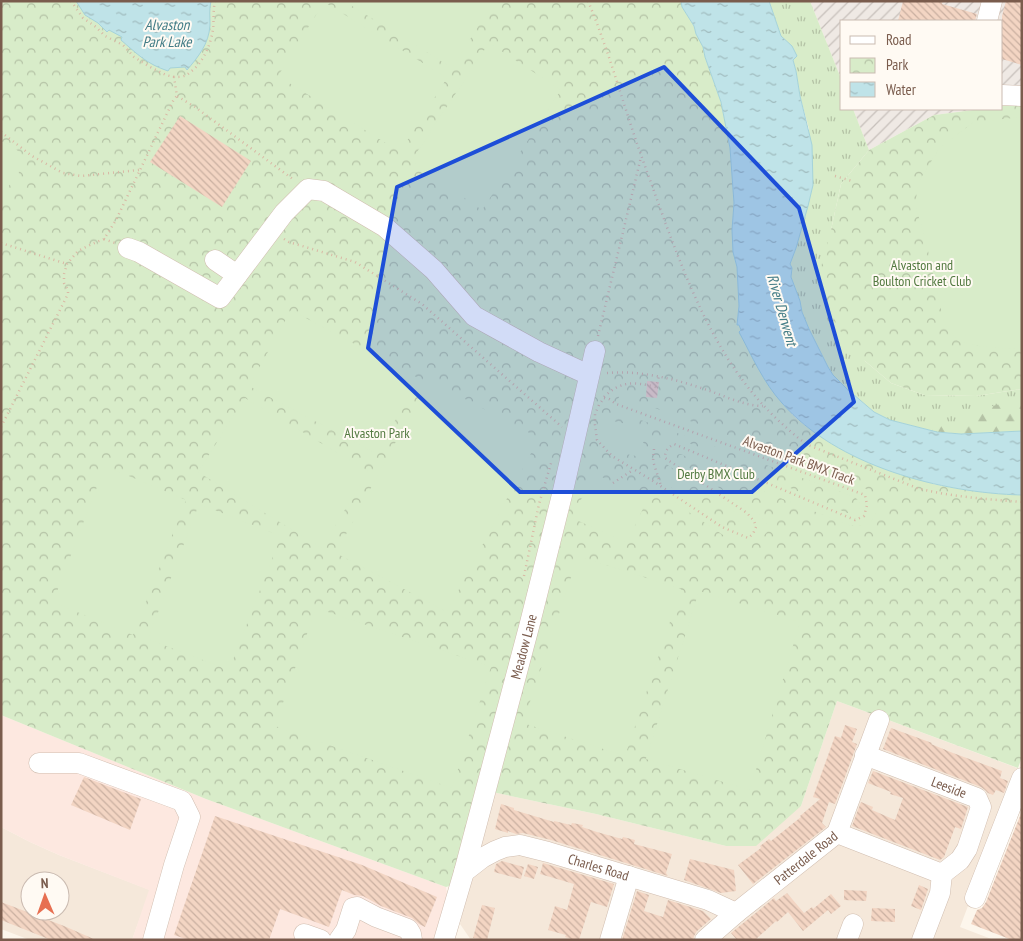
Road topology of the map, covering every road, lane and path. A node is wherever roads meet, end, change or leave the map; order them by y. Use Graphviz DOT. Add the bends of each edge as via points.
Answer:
graph roads {
  1 [pos="71,1"];
  2 [pos="215,1"];
  3 [pos="588,1"];
  4 [pos="992,1"];
  5 [pos="987,20"];
  6 [pos="174,77"];
  7 [pos="1003,95"];
  8 [pos="177,96"];
  9 [pos="1022,96"];
  10 [pos="1,132"];
  11 [pos="641,155"];
  12 [pos="140,170"];
  13 [pos="834,176"];
  14 [pos="852,181"];
  15 [pos="308,189"];
  16 [pos="270,232"];
  17 [pos="1,243"];
  18 [pos="128,248"];
  19 [pos="215,260"];
  20 [pos="67,264"];
  21 [pos="237,275"];
  22 [pos="595,351"];
  23 [pos="589,376"];
  24 [pos="659,376"];
  25 [pos="604,398"];
  26 [pos="763,406"];
  27 [pos="1,427"];
  28 [pos="575,435"];
  29 [pos="654,449"];
  30 [pos="633,470"];
  31 [pos="613,483"];
  32 [pos="661,487"];
  33 [pos="1022,502"];
  34 [pos="879,720"];
  35 [pos="865,755"];
  36 [pos="39,763"];
  37 [pos="1022,778"];
  38 [pos="837,833"];
  39 [pos="464,872"];
  40 [pos="942,874"];
  41 [pos="629,876"];
  42 [pos="975,898"];
  43 [pos="736,913"];
  44 [pos="153,940"];
  45 [pos="339,940"];
  46 [pos="412,940"];
  47 [pos="444,940"];
  48 [pos="610,940"];
  49 [pos="705,940"];
  50 [pos="922,940"];
  1 -- 6 [label="path" via="83,18 105,36 150,67"];
  2 -- 6 [label="path" via="213,29 205,54 189,74"];
  3 -- 11 [label="path"];
  4 -- 5 [label="street"];
  6 -- 8 [label="path"];
  7 -- 9 [label="street"];
  8 -- 12 [label="path"];
  8 -- 15 [label="path"];
  10 -- 12 [label="path" via="32,156 63,173 81,176"];
  11 -- 22 [label="path"];
  11 -- 26 [label="path" via="698,306 736,372"];
  12 -- 20 [label="path" via="104,239 78,251"];
  13 -- 14 [label="path"];
  15 -- 16 [label="street"];
  15 -- 23 [label="street" via="324,191 385,227 434,270 474,316"];
  16 -- 21 [label="street"];
  16 -- 28 [label="path" via="289,242 355,262 422,304"];
  17 -- 20 [label="path"];
  18 -- 21 [label="street" via="220,298"];
  19 -- 21 [label="street"];
  20 -- 27 [label="path" via="64,283 68,294"];
  22 -- 23 [label="street, Meadow Lane"];
  23 -- 24 [label="path" via="616,372"];
  23 -- 28 [label="street, Meadow Lane"];
  24 -- 25 [label="path" via="656,388 627,384 618,386"];
  24 -- 26 [label="path" via="752,406"];
  25 -- 30 [label="path" via="595,414 597,440 612,456"];
  25 -- 32 [label="path, Alvaston Park BMX Track" via="848,488 865,495 867,505 864,516 855,520 674,444 668,447 665,458 747,513 754,521 754,534 748,538 722,527"];
  26 -- 33 [label="path" via="808,445 917,488 955,496"];
  28 -- 39 [label="street, Meadow Lane" via="530,623"];
  29 -- 32 [label="path" via="653,461"];
  30 -- 31 [label="path"];
  30 -- 32 [label="path"];
  34 -- 35 [label="street, Patterdale Road"];
  35 -- 38 [label="street, Patterdale Road"];
  35 -- 40 [label="street, Leeside" via="977,798 981,807 967,849 960,860"];
  36 -- 44 [label="street" via="79,762 182,802 190,817"];
  37 -- 42 [label="street"];
  38 -- 40 [label="street"];
  38 -- 43 [label="street, Patterdale Road"];
  39 -- 41 [label="street, Charles Road" via="495,851 520,846"];
  39 -- 47 [label="street, Meadow Lane"];
  40 -- 50 [label="street" via="940,893"];
  41 -- 43 [label="street, Charles Road" via="708,900"];
  41 -- 48 [label="street"];
  43 -- 49 [label="street, Patterdale Road"];
  45 -- 46 [label="street" via="353,908 357,907 408,929"];
}
